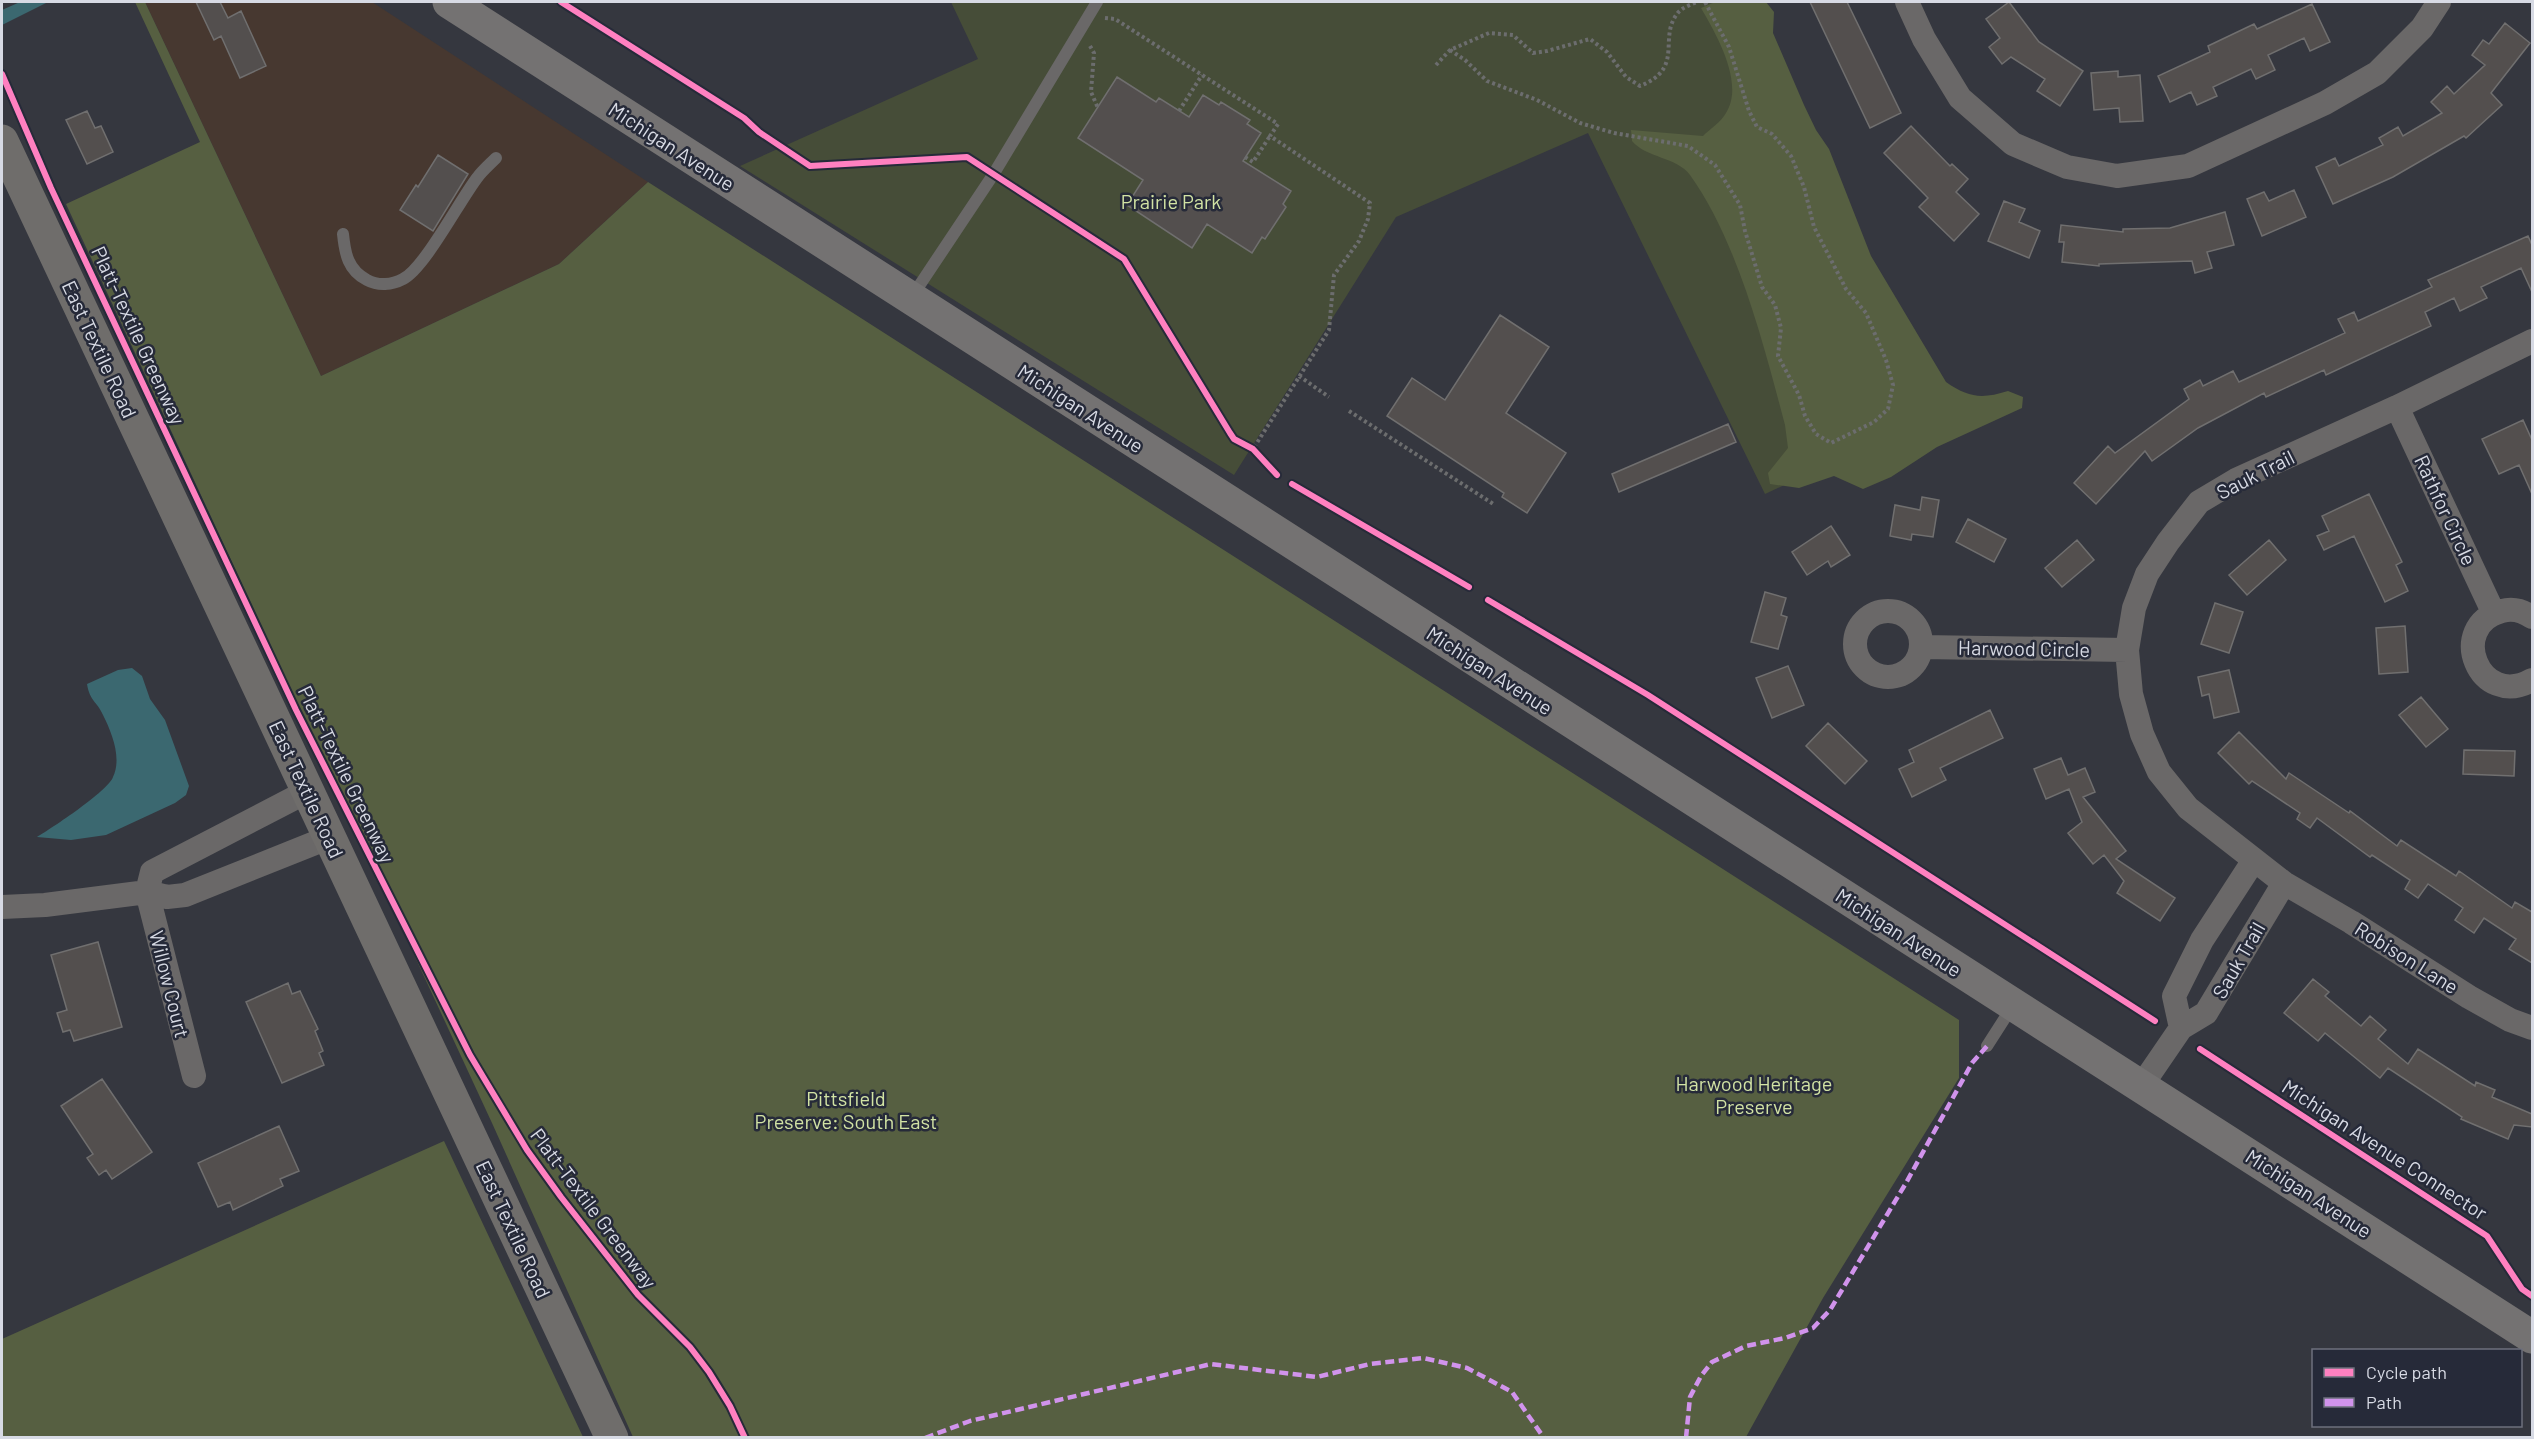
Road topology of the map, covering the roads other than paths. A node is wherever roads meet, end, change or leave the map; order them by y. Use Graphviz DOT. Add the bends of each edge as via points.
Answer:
graph roads {
  1 [pos="449,2"];
  2 [pos="1097,2"];
  3 [pos="1907,2"];
  4 [pos="2439,2"];
  5 [pos="2,141"];
  6 [pos="496,158"];
  7 [pos="343,234"];
  8 [pos="910,299"];
  9 [pos="2532,340"];
  10 [pos="2397,407"];
  11 [pos="2494,614"];
  12 [pos="2532,617"];
  13 [pos="1922,647"];
  14 [pos="2127,650"];
  15 [pos="2532,680"];
  16 [pos="308,791"];
  17 [pos="330,837"];
  18 [pos="2254,860"];
  19 [pos="2284,883"];
  20 [pos="147,892"];
  21 [pos="2,907"];
  22 [pos="2013,1005"];
  23 [pos="2181,1028"];
  24 [pos="2532,1028"];
  25 [pos="1987,1046"];
  26 [pos="194,1076"];
  27 [pos="2142,1086"];
  28 [pos="2532,1337"];
  29 [pos="612,1437"];
  1 -- 8 [label="highway, Michigan Avenue"];
  2 -- 8 [label="lane" via="993,175"];
  3 -- 4 [label="street" via="1924,39 1960,98 2013,144 2067,167 2116,176 2188,166 2325,103 2377,73 2422,28"];
  5 -- 16 [label="main road, East Textile Road"];
  6 -- 7 [label="lane" via="478,177 419,265 404,279 382,284 360,276 348,262"];
  8 -- 22 [label="highway, Michigan Avenue"];
  9 -- 10 [label="street, Sauk Trail"];
  10 -- 11 [label="street, Rathfor Circle"];
  10 -- 14 [label="street, Sauk Trail" via="2236,480 2199,502 2146,574 2134,608"];
  11 -- 12 [label="street" via="2518,610"];
  11 -- 15 [label="street" via="2484,621 2472,644 2478,669 2498,685 2511,687"];
  13 -- 14 [label="street, Harwood Circle"];
  14 -- 18 [label="street, Sauk Trail" via="2131,694 2142,734 2159,772 2188,808"];
  16 -- 17 [label="main road, East Textile Road"];
  16 -- 20 [label="street" via="152,872"];
  17 -- 20 [label="street" via="185,894 167,897"];
  17 -- 29 [label="main road, East Textile Road"];
  18 -- 19 [label="street, Sauk Trail"];
  18 -- 23 [label="street, Sauk Trail" via="2202,940 2174,996"];
  19 -- 23 [label="street, Sauk Trail" via="2206,1013"];
  19 -- 24 [label="street, Robison Lane" via="2469,997"];
  20 -- 21 [label="street"];
  20 -- 26 [label="street, Willow Court"];
  22 -- 25 [label="lane"];
  22 -- 27 [label="highway, Michigan Avenue"];
  23 -- 27 [label="street, Sauk Trail"];
  27 -- 28 [label="highway, Michigan Avenue"];
}
